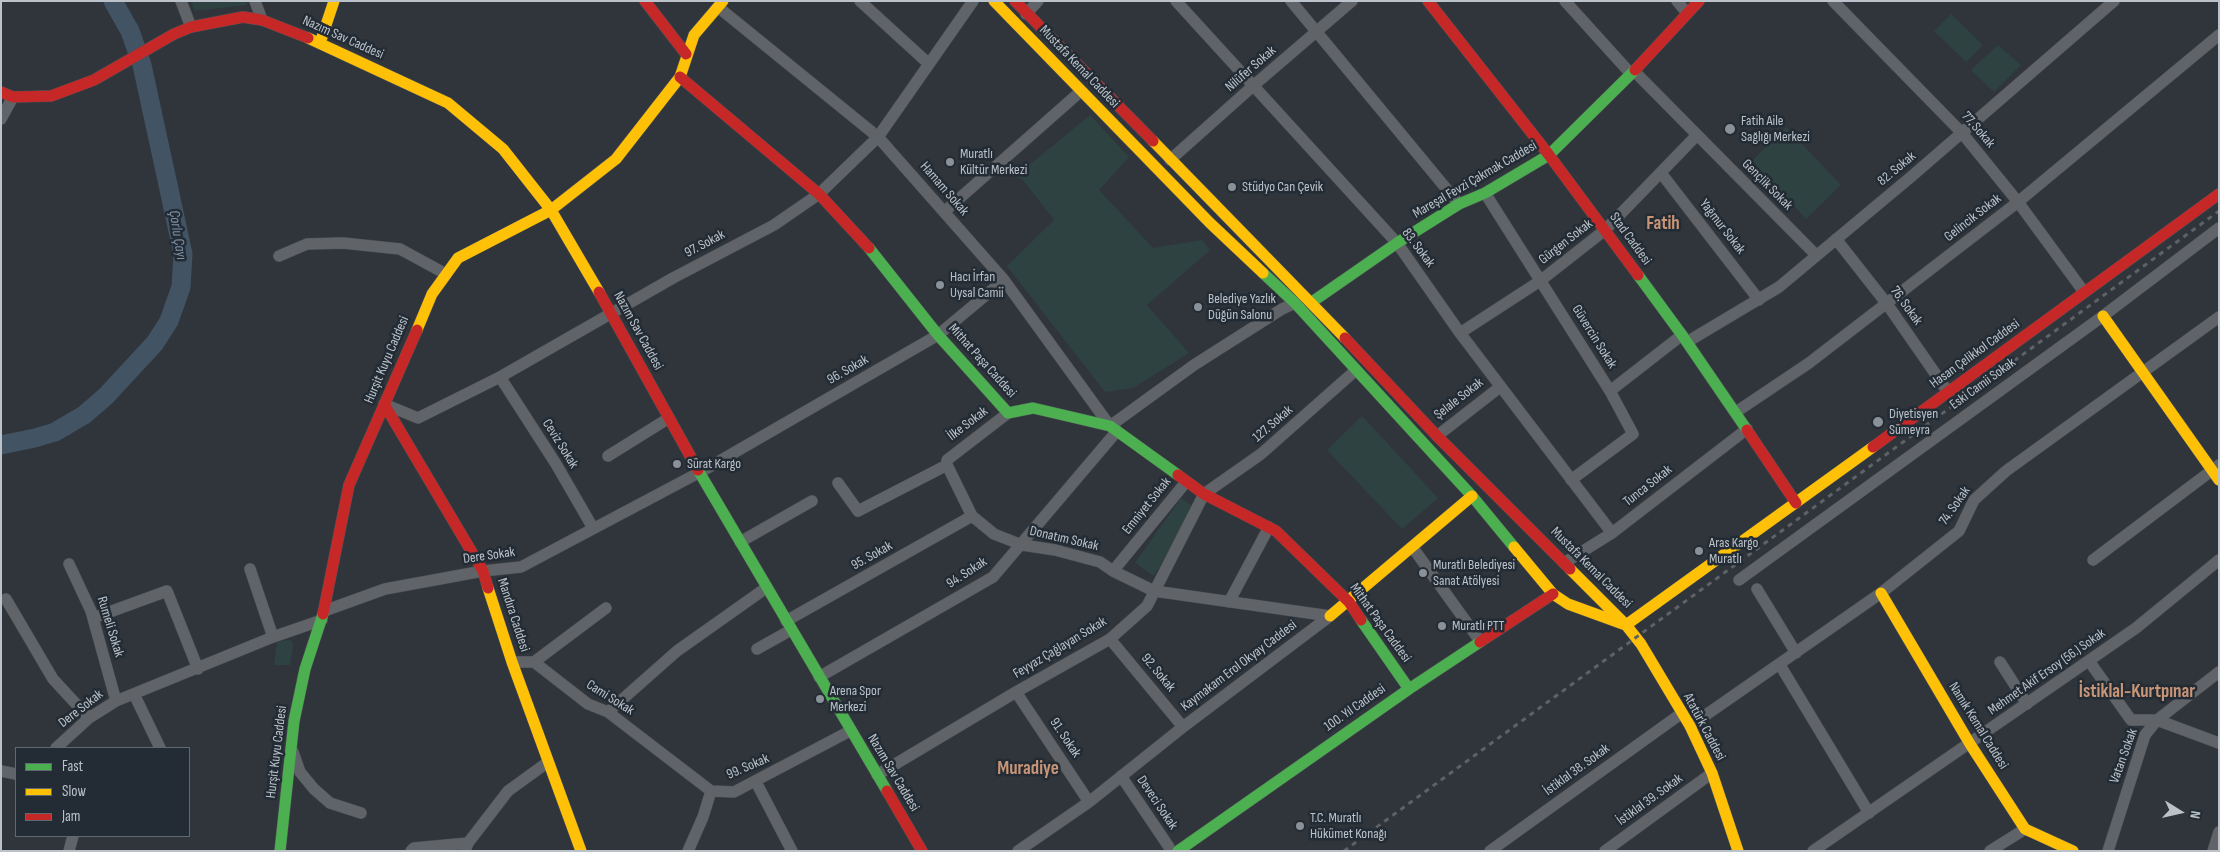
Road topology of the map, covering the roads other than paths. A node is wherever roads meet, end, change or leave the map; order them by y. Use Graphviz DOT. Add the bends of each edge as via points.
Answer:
graph roads {
  1 [pos="181,1"];
  2 [pos="255,1"];
  3 [pos="334,1"];
  4 [pos="646,1"];
  5 [pos="860,1"];
  6 [pos="973,1"];
  7 [pos="994,1"];
  8 [pos="1015,1"];
  9 [pos="1038,1"];
  10 [pos="1176,1"];
  11 [pos="1290,1"];
  12 [pos="1352,1"];
  13 [pos="1428,1"];
  14 [pos="1564,1"];
  15 [pos="1677,1"];
  16 [pos="1699,1"];
  17 [pos="1833,1"];
  18 [pos="2114,1"];
  19 [pos="721,4"];
  20 [pos="1687,13"];
  21 [pos="1026,14"];
  22 [pos="262,20"];
  23 [pos="191,27"];
  24 [pos="1317,31"];
  25 [pos="2219,35"];
  26 [pos="320,43"];
  27 [pos="686,54"];
  28 [pos="929,64"];
  29 [pos="1633,73"];
  30 [pos="680,77"];
  31 [pos="1253,86"];
  32 [pos="1081,91"];
  33 [pos="5,94"];
  34 [pos="1,119"];
  35 [pos="1962,132"];
  36 [pos="1697,135"];
  37 [pos="878,138"];
  38 [pos="1153,143"];
  39 [pos="1142,154"];
  40 [pos="1550,155"];
  41 [pos="1170,160"];
  42 [pos="1661,173"];
  43 [pos="1485,193"];
  44 [pos="819,194"];
  45 [pos="2219,194"];
  46 [pos="2018,202"];
  47 [pos="1459,204"];
  48 [pos="551,210"];
  49 [pos="944,212"];
  50 [pos="1222,212"];
  51 [pos="1210,223"];
  52 [pos="2219,228"];
  53 [pos="1605,230"];
  54 [pos="1836,239"];
  55 [pos="1397,244"];
  56 [pos="1816,255"];
  57 [pos="279,256"];
  58 [pos="446,274"];
  59 [pos="1004,280"];
  60 [pos="1540,281"];
  61 [pos="2084,292"];
  62 [pos="1759,300"];
  63 [pos="1312,302"];
  64 [pos="1295,303"];
  65 [pos="1887,304"];
  66 [pos="612,314"];
  67 [pos="2103,316"];
  68 [pos="2219,317"];
  69 [pos="1460,333"];
  70 [pos="938,335"];
  71 [pos="1685,338"];
  72 [pos="1356,370"];
  73 [pos="2144,373"];
  74 [pos="500,377"];
  75 [pos="1500,387"];
  76 [pos="1610,392"];
  77 [pos="1948,392"];
  78 [pos="384,404"];
  79 [pos="1736,412"];
  80 [pos="1008,413"];
  81 [pos="669,418"];
  82 [pos="1114,428"];
  83 [pos="1747,429"];
  84 [pos="1437,436"];
  85 [pos="608,456"];
  86 [pos="947,462"];
  87 [pos="2215,467"];
  88 [pos="699,472"];
  89 [pos="1571,480"];
  90 [pos="2219,480"];
  91 [pos="1186,482"];
  92 [pos="838,483"];
  93 [pos="1204,494"];
  94 [pos="1472,496"];
  95 [pos="812,501"];
  96 [pos="1796,503"];
  97 [pos="972,516"];
  98 [pos="1269,527"];
  99 [pos="593,528"];
  100 [pos="1612,533"];
  101 [pos="740,542"];
  102 [pos="1022,545"];
  103 [pos="1412,548"];
  104 [pos="2093,560"];
  105 [pos="2219,560"];
  106 [pos="69,564"];
  107 [pos="1564,564"];
  108 [pos="250,570"];
  109 [pos="483,571"];
  110 [pos="1113,571"];
  111 [pos="1551,578"];
  112 [pos="1739,580"];
  113 [pos="1587,586"];
  114 [pos="766,588"];
  115 [pos="1757,589"];
  116 [pos="1154,591"];
  117 [pos="1553,594"];
  118 [pos="1881,594"];
  119 [pos="6,599"];
  120 [pos="1230,602"];
  121 [pos="1349,602"];
  122 [pos="1568,604"];
  123 [pos="606,608"];
  124 [pos="323,616"];
  125 [pos="1330,616"];
  126 [pos="93,618"];
  127 [pos="1626,625"];
  128 [pos="788,626"];
  129 [pos="273,637"];
  130 [pos="1110,639"];
  131 [pos="1480,641"];
  132 [pos="757,649"];
  133 [pos="1796,653"];
  134 [pos="2089,660"];
  135 [pos="512,662"];
  136 [pos="534,662"];
  137 [pos="2000,662"];
  138 [pos="1780,665"];
  139 [pos="198,669"];
  140 [pos="2219,672"];
  141 [pos="819,677"];
  142 [pos="1409,688"];
  143 [pos="1016,692"];
  144 [pos="134,694"];
  145 [pos="116,701"];
  146 [pos="2027,704"];
  147 [pos="608,712"];
  148 [pos="1682,713"];
  149 [pos="89,718"];
  150 [pos="2157,720"];
  151 [pos="1690,726"];
  152 [pos="1183,727"];
  153 [pos="850,731"];
  154 [pos="2219,743"];
  155 [pos="1970,744"];
  156 [pos="57,747"];
  157 [pos="160,747"];
  158 [pos="292,748"];
  159 [pos="548,762"];
  160 [pos="1,770"];
  161 [pos="15,774"];
  162 [pos="1712,774"];
  163 [pos="877,775"];
  164 [pos="1121,776"];
  165 [pos="756,782"];
  166 [pos="711,791"];
  167 [pos="1089,802"];
  168 [pos="361,813"];
  169 [pos="1869,813"];
  170 [pos="2025,829"];
  171 [pos="2219,832"];
  172 [pos="73,837"];
  173 [pos="467,847"];
  174 [pos="1173,849"];
  175 [pos="69,851"];
  176 [pos="280,851"];
  177 [pos="411,851"];
  178 [pos="581,851"];
  179 [pos="688,851"];
  180 [pos="792,851"];
  181 [pos="922,851"];
  182 [pos="1018,851"];
  183 [pos="1490,851"];
  184 [pos="1605,851"];
  185 [pos="1738,851"];
  186 [pos="1813,851"];
  187 [pos="1990,851"];
  188 [pos="2073,851"];
  189 [pos="2108,851"];
  190 [pos="2213,851"];
  1 -- 23 [label="street"];
  2 -- 22 [label="street"];
  3 -- 26 [label="street"];
  4 -- 27 [label="street"];
  5 -- 28 [label="street"];
  6 -- 28 [label="street, 97. Sokak"];
  7 -- 32 [label="street, Mustafa Kemal Caddesi"];
  8 -- 21 [label="street, Mustafa Kemal Caddesi"];
  9 -- 21 [label="street"];
  10 -- 31 [label="street, 83. Sokak"];
  11 -- 24 [label="street"];
  12 -- 24 [label="street, Nilüfer Sokak"];
  13 -- 40 [label="street, Stad Caddesi"];
  14 -- 29 [label="street"];
  15 -- 20 [label="street"];
  16 -- 20 [label="street, Mareşal Fevzi Çakmak Caddesi"];
  17 -- 35 [label="street, 77. Sokak"];
  18 -- 35 [label="street, 82. Sokak"];
  19 -- 27 [label="street, Hurşit Kuyu Caddesi" via="694,35"];
  19 -- 37 [label="street, Hamam Sokak"];
  20 -- 29 [label="street, Mareşal Fevzi Çakmak Caddesi"];
  21 -- 38 [label="street, Mustafa Kemal Caddesi"];
  22 -- 23 [label="street, Nazım Sav Caddesi" via="243,17"];
  22 -- 26 [label="street, Nazım Sav Caddesi"];
  23 -- 33 [label="street, Nazım Sav Caddesi" via="94,80 51,96"];
  24 -- 31 [label="street, Nilüfer Sokak"];
  24 -- 47 [label="street"];
  25 -- 46 [label="street, Gelincik Sokak"];
  26 -- 48 [label="street, Nazım Sav Caddesi" via="448,103 504,149"];
  27 -- 30 [label="street, Hurşit Kuyu Caddesi"];
  28 -- 37 [label="street, 97. Sokak"];
  29 -- 36 [label="street, Gençlik Sokak"];
  29 -- 40 [label="street, Mareşal Fevzi Çakmak Caddesi"];
  30 -- 44 [label="street, Mithat Paşa Caddesi"];
  30 -- 48 [label="street, Hurşit Kuyu Caddesi" via="616,159"];
  31 -- 41 [label="street, Nilüfer Sokak"];
  31 -- 55 [label="street, 83. Sokak"];
  32 -- 39 [label="street, Mustafa Kemal Caddesi"];
  32 -- 49 [label="street"];
  33 -- 34 [label="street"];
  35 -- 46 [label="street, 77. Sokak"];
  35 -- 54 [label="street, 82. Sokak"];
  36 -- 42 [label="street, Gürgen Sokak"];
  36 -- 56 [label="street, Gençlik Sokak"];
  37 -- 44 [label="street, 97. Sokak"];
  37 -- 49 [label="street, Hamam Sokak"];
  38 -- 39 [label="street"];
  38 -- 41 [label="street, Mustafa Kemal Caddesi"];
  39 -- 51 [label="street, Mustafa Kemal Caddesi"];
  40 -- 43 [label="street, Mareşal Fevzi Çakmak Caddesi"];
  40 -- 53 [label="street, Stad Caddesi"];
  41 -- 50 [label="street, Mustafa Kemal Caddesi"];
  42 -- 53 [label="street, Gürgen Sokak"];
  42 -- 62 [label="street, Yağmur Sokak"];
  43 -- 47 [label="street, Mareşal Fevzi Çakmak Caddesi"];
  43 -- 60 [label="street, Güvercin Sokak"];
  44 -- 66 [label="street, 97. Sokak" via="774,225"];
  44 -- 70 [label="street, Mithat Paşa Caddesi" via="855,231"];
  45 -- 61 [label="street, Hasan Çelikkol Caddesi"];
  46 -- 61 [label="street, 77. Sokak"];
  46 -- 65 [label="street, Gelincik Sokak"];
  47 -- 55 [label="street, Mareşal Fevzi Çakmak Caddesi"];
  48 -- 58 [label="street, Hurşit Kuyu Caddesi" via="458,258"];
  48 -- 66 [label="street, Nazım Sav Caddesi"];
  49 -- 59 [label="street, Hamam Sokak"];
  50 -- 51 [label="street"];
  50 -- 63 [label="street, Mustafa Kemal Caddesi"];
  51 -- 64 [label="street, Mustafa Kemal Caddesi"];
  52 -- 67 [label="street, Eski Camii Sokak"];
  53 -- 60 [label="street, Gürgen Sokak"];
  53 -- 71 [label="street, Stad Caddesi"];
  54 -- 56 [label="street, 82. Sokak"];
  54 -- 65 [label="street, 76. Sokak"];
  55 -- 63 [label="street, Mareşal Fevzi Çakmak Caddesi"];
  55 -- 69 [label="street, 83. Sokak"];
  56 -- 62 [label="street, 82. Sokak"];
  57 -- 58 [label="street" via="307,244 343,243 400,249"];
  58 -- 78 [label="street, Hurşit Kuyu Caddesi" via="432,294"];
  59 -- 70 [label="street, 96. Sokak"];
  59 -- 82 [label="street, Hamam Sokak"];
  60 -- 69 [label="street, Gürgen Sokak"];
  60 -- 76 [label="street, Güvercin Sokak"];
  61 -- 77 [label="street, Hasan Çelikkol Caddesi"];
  62 -- 71 [label="street, 82. Sokak"];
  63 -- 64 [label="street"];
  63 -- 84 [label="street, Mustafa Kemal Caddesi"];
  64 -- 72 [label="street, Mustafa Kemal Caddesi"];
  64 -- 82 [label="street, 94. Sokak" via="1282,308 1194,365"];
  65 -- 77 [label="street, 76. Sokak"];
  65 -- 79 [label="street, Gelincik Sokak" via="1808,364"];
  66 -- 74 [label="street, 97. Sokak"];
  66 -- 81 [label="street, Nazım Sav Caddesi"];
  67 -- 73 [label="street"];
  67 -- 112 [label="street, Eski Camii Sokak"];
  68 -- 73 [label="street, 74. Sokak"];
  69 -- 75 [label="street, 83. Sokak"];
  70 -- 80 [label="street, Mithat Paşa Caddesi"];
  70 -- 88 [label="street, 96. Sokak"];
  71 -- 76 [label="street, 82. Sokak"];
  71 -- 79 [label="street, Stad Caddesi"];
  72 -- 93 [label="street, 127. Sokak" via="1261,454"];
  72 -- 94 [label="street, Mustafa Kemal Caddesi"];
  73 -- 87 [label="street"];
  73 -- 118 [label="street, 74. Sokak" via="2006,471 1974,500 1959,531"];
  74 -- 78 [label="street, 97. Sokak" via="418,418"];
  74 -- 99 [label="street, Ceviz Sokak"];
  75 -- 84 [label="street, Şelale Sokak"];
  75 -- 89 [label="street, 83. Sokak"];
  76 -- 89 [label="street, Güvercin Sokak" via="1633,434"];
  77 -- 96 [label="street, Hasan Çelikkol Caddesi"];
  78 -- 109 [label="street, Mandıra Caddesi"];
  78 -- 124 [label="street, Hurşit Kuyu Caddesi" via="349,485"];
  79 -- 83 [label="street, Stad Caddesi"];
  80 -- 82 [label="street, Mithat Paşa Caddesi" via="1033,408"];
  80 -- 86 [label="street, İlke Sokak"];
  81 -- 85 [label="street"];
  81 -- 88 [label="street, Nazım Sav Caddesi"];
  82 -- 91 [label="street, Mithat Paşa Caddesi"];
  82 -- 102 [label="street, 94. Sokak"];
  83 -- 96 [label="street, Stad Caddesi"];
  83 -- 100 [label="street, Tunca Sokak"];
  84 -- 107 [label="street, Mustafa Kemal Caddesi"];
  86 -- 92 [label="street, İlke Sokak" via="858,511"];
  86 -- 97 [label="street, Donatım Sokak"];
  87 -- 90 [label="street"];
  87 -- 104 [label="street"];
  88 -- 99 [label="street, Dere Sokak"];
  88 -- 101 [label="street, Nazım Sav Caddesi"];
  89 -- 100 [label="street, 83. Sokak"];
  91 -- 93 [label="street, Mithat Paşa Caddesi"];
  91 -- 110 [label="street, Emniyet Sokak"];
  93 -- 98 [label="street, Mithat Paşa Caddesi"];
  93 -- 116 [label="street, Feyyaz Çağlayan Sokak"];
  94 -- 103 [label="street, Kaymakam Erol Okyay Caddesi"];
  94 -- 111 [label="street, Mustafa Kemal Caddesi"];
  95 -- 101 [label="street"];
  96 -- 127 [label="street, Hasan Çelikkol Caddesi"];
  97 -- 102 [label="street, Donatım Sokak" via="994,534"];
  97 -- 128 [label="street, 95. Sokak"];
  98 -- 120 [label="street"];
  98 -- 121 [label="street, Mithat Paşa Caddesi" via="1294,546"];
  99 -- 109 [label="street, Dere Sokak" via="521,567"];
  100 -- 107 [label="street, Tunca Sokak"];
  101 -- 114 [label="street, Nazım Sav Caddesi"];
  102 -- 110 [label="street, Donatım Sokak" via="1100,562"];
  102 -- 141 [label="street, 94. Sokak" via="993,577"];
  103 -- 121 [label="street, Kaymakam Erol Okyay Caddesi"];
  103 -- 131 [label="street"];
  105 -- 134 [label="street, Mehmet Akif Ersoy (56.) Sokak" via="2136,628"];
  106 -- 126 [label="street, Rumeli Sokak"];
  107 -- 111 [label="street"];
  107 -- 113 [label="street, Mustafa Kemal Caddesi"];
  108 -- 129 [label="street"];
  109 -- 124 [label="street, Dere Sokak" via="385,589"];
  109 -- 135 [label="street, Mandıra Caddesi"];
  110 -- 116 [label="street, Donatım Sokak"];
  111 -- 117 [label="street, Mustafa Kemal Caddesi"];
  113 -- 122 [label="street"];
  113 -- 127 [label="street, Mustafa Kemal Caddesi"];
  114 -- 128 [label="street, Nazım Sav Caddesi"];
  114 -- 147 [label="street" via="676,651"];
  115 -- 133 [label="street"];
  116 -- 120 [label="street, Donatım Sokak"];
  116 -- 130 [label="street, Feyyaz Çağlayan Sokak" via="1147,606"];
  117 -- 122 [label="street, Mustafa Kemal Caddesi"];
  117 -- 131 [label="street, 100. Yıl Caddesi"];
  118 -- 133 [label="street, 74. Sokak"];
  118 -- 155 [label="street, Namık Kemal Caddesi"];
  119 -- 149 [label="street" via="53,679"];
  120 -- 125 [label="street, Donatım Sokak"];
  121 -- 125 [label="street, Kaymakam Erol Okyay Caddesi"];
  121 -- 142 [label="street, Mithat Paşa Caddesi"];
  122 -- 127 [label="street, Mustafa Kemal Caddesi"];
  123 -- 136 [label="street"];
  124 -- 129 [label="street, Dere Sokak"];
  124 -- 158 [label="street, Hurşit Kuyu Caddesi" via="305,669"];
  125 -- 152 [label="street, Kaymakam Erol Okyay Caddesi"];
  126 -- 139 [label="street" via="167,591"];
  126 -- 145 [label="street, Rumeli Sokak"];
  127 -- 148 [label="street, Atatürk Caddesi"];
  128 -- 132 [label="street, 95. Sokak"];
  128 -- 141 [label="street, Nazım Sav Caddesi"];
  129 -- 139 [label="street, Dere Sokak"];
  130 -- 143 [label="street, Feyyaz Çağlayan Sokak"];
  130 -- 152 [label="street, 92. Sokak"];
  131 -- 142 [label="street, 100. Yıl Caddesi"];
  133 -- 138 [label="street, 74. Sokak"];
  134 -- 146 [label="street, Mehmet Akif Ersoy (56.) Sokak"];
  134 -- 150 [label="street" via="2131,720"];
  135 -- 136 [label="street"];
  135 -- 159 [label="street, Mandıra Caddesi"];
  136 -- 147 [label="street, Cami Sokak" via="588,704"];
  137 -- 146 [label="street"];
  138 -- 151 [label="street, 74. Sokak"];
  138 -- 169 [label="street"];
  139 -- 144 [label="street, Dere Sokak"];
  140 -- 150 [label="street, Vatan Sokak"];
  141 -- 153 [label="street, Nazım Sav Caddesi"];
  142 -- 174 [label="street, 100. Yıl Caddesi"];
  143 -- 163 [label="street, Feyyaz Çağlayan Sokak"];
  143 -- 167 [label="street, 91. Sokak"];
  144 -- 145 [label="street, Dere Sokak"];
  144 -- 157 [label="street"];
  145 -- 149 [label="street, Dere Sokak"];
  146 -- 155 [label="street, Mehmet Akif Ersoy (56.) Sokak"];
  147 -- 166 [label="street, Cami Sokak"];
  148 -- 151 [label="street, Atatürk Caddesi"];
  148 -- 183 [label="street, İstiklal 38. Sokak"];
  149 -- 156 [label="street, Dere Sokak"];
  150 -- 154 [label="street"];
  150 -- 189 [label="street, Vatan Sokak" via="2145,735"];
  151 -- 162 [label="street, Atatürk Caddesi"];
  152 -- 164 [label="street, Kaymakam Erol Okyay Caddesi"];
  153 -- 163 [label="street, Nazım Sav Caddesi"];
  153 -- 165 [label="street, 99. Sokak"];
  155 -- 169 [label="street, Mehmet Akif Ersoy (56.) Sokak"];
  155 -- 170 [label="street, Namık Kemal Caddesi"];
  158 -- 168 [label="street" via="300,772 314,789 330,803"];
  158 -- 176 [label="street, Hurşit Kuyu Caddesi"];
  159 -- 173 [label="street" via="508,791"];
  159 -- 178 [label="street, Mandıra Caddesi"];
  160 -- 161 [label="street"];
  162 -- 184 [label="street, İstiklal 39. Sokak"];
  162 -- 185 [label="street, Atatürk Caddesi"];
  163 -- 181 [label="street, Nazım Sav Caddesi"];
  164 -- 167 [label="street, Kaymakam Erol Okyay Caddesi"];
  164 -- 174 [label="street, Deveci Sokak"];
  165 -- 166 [label="street, 99. Sokak" via="734,792"];
  165 -- 180 [label="street"];
  166 -- 179 [label="street"];
  167 -- 182 [label="street, Kaymakam Erol Okyay Caddesi"];
  169 -- 186 [label="street, Mehmet Akif Ersoy (56.) Sokak"];
  170 -- 187 [label="street"];
  170 -- 188 [label="street"];
  171 -- 190 [label="street"];
  172 -- 175 [label="street"];
  173 -- 177 [label="street" via="414,848"];
}
